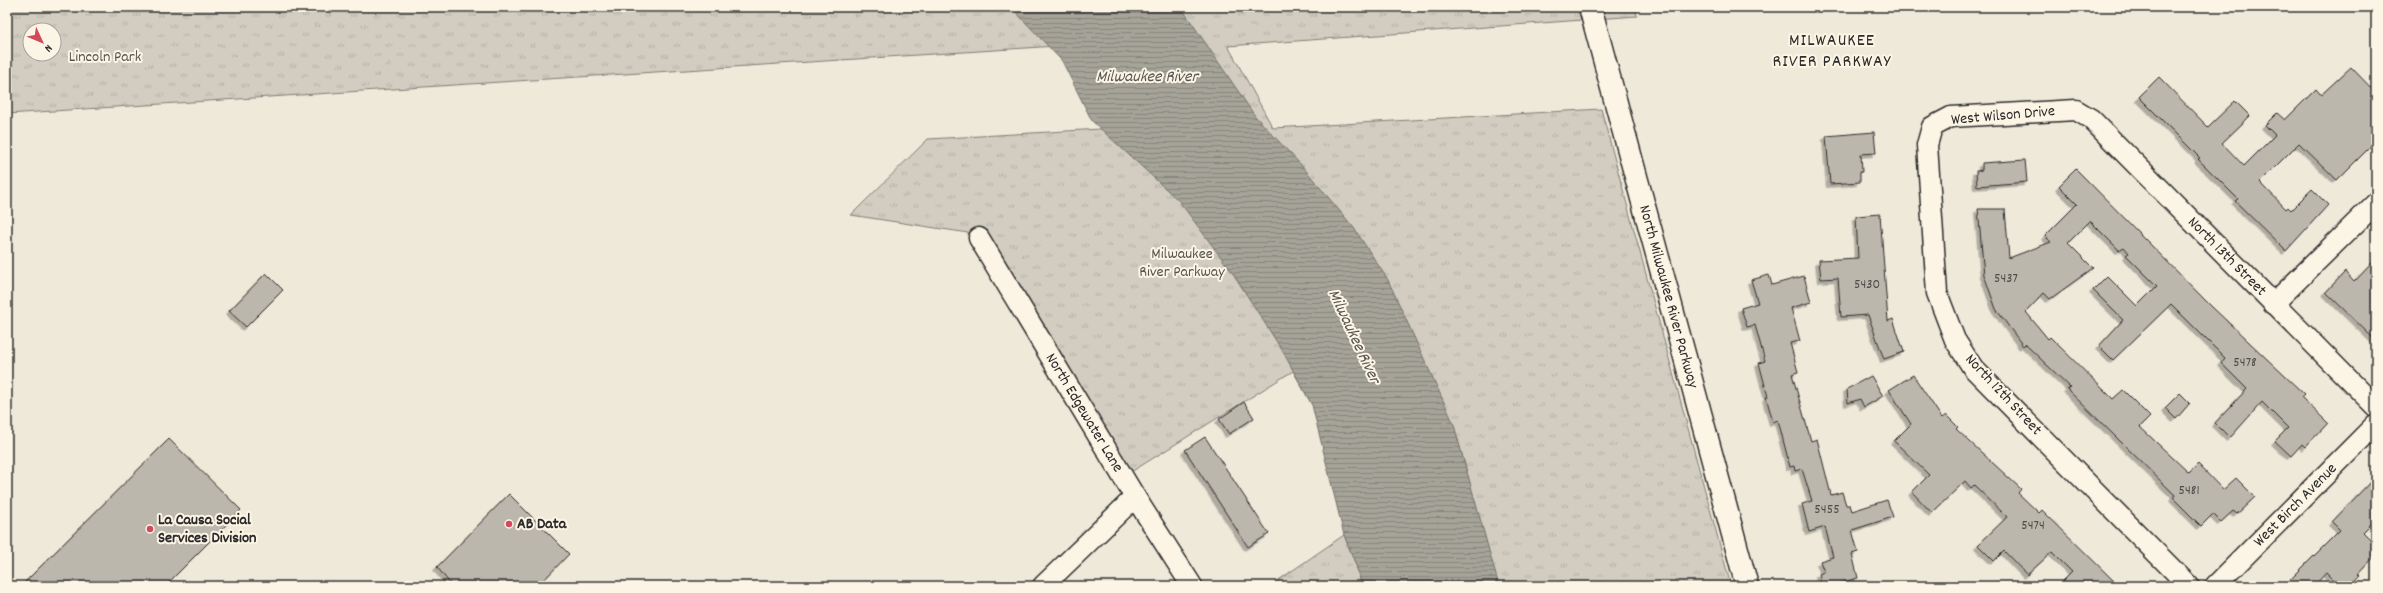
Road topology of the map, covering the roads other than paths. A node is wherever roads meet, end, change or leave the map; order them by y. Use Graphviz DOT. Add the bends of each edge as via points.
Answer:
graph roads {
  1 [pos="1590,7"];
  2 [pos="2076,110"];
  3 [pos="1932,126"];
  4 [pos="2376,203"];
  5 [pos="979,238"];
  6 [pos="2273,304"];
  7 [pos="2376,407"];
  8 [pos="2376,424"];
  9 [pos="1135,497"];
  10 [pos="1043,586"];
  11 [pos="1192,586"];
  12 [pos="1747,586"];
  13 [pos="2189,586"];
  14 [pos="2215,586"];
  1 -- 12 [label="street, North Milwaukee River Parkway"];
  2 -- 3 [label="street, West Wilson Drive" via="1951,118"];
  2 -- 6 [label="street, North 13th Street" via="2091,119"];
  3 -- 13 [label="street, North 12th Street" via="1926,145 1937,293 1955,340 1973,368"];
  4 -- 6 [label="street"];
  5 -- 9 [label="street, North Edgewater Lane"];
  6 -- 7 [label="street, North 13th Street"];
  8 -- 14 [label="street, West Birch Avenue"];
  9 -- 10 [label="street"];
  9 -- 11 [label="street, North Edgewater Lane"];
}
